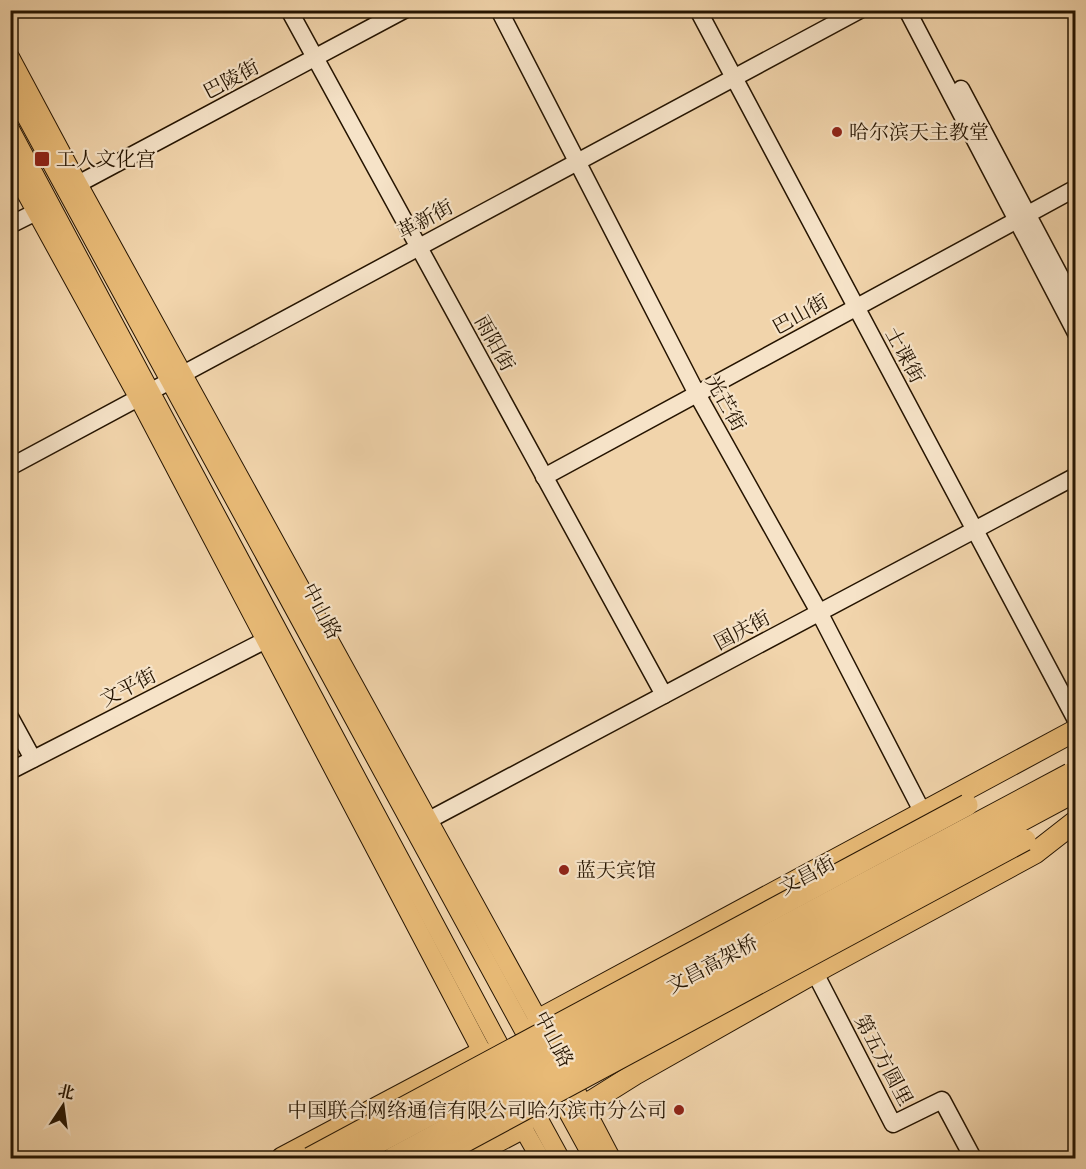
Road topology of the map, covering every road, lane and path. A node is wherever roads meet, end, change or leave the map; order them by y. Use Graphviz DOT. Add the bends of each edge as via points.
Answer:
graph roads {
  1 [pos="289,10"];
  2 [pos="404,10"];
  3 [pos="499,10"];
  4 [pos="698,10"];
  5 [pos="860,10"];
  6 [pos="907,10"];
  7 [pos="918,10"];
  8 [pos="10,57"];
  9 [pos="315,58"];
  10 [pos="734,77"];
  11 [pos="10,87"];
  12 [pos="10,129"];
  13 [pos="576,162"];
  14 [pos="10,164"];
  15 [pos="78,184"];
  16 [pos="1076,188"];
  17 [pos="36,212"];
  18 [pos="1022,217"];
  19 [pos="10,225"];
  20 [pos="418,246"];
  21 [pos="1076,306"];
  22 [pos="856,308"];
  23 [pos="1076,333"];
  24 [pos="176,377"];
  25 [pos="144,394"];
  26 [pos="697,394"];
  27 [pos="10,467"];
  28 [pos="1076,476"];
  29 [pos="544,477"];
  30 [pos="974,530"];
  31 [pos="819,612"];
  32 [pos="264,641"];
  33 [pos="664,695"];
  34 [pos="10,717"];
  35 [pos="1076,720"];
  36 [pos="1076,730"];
  37 [pos="1043,747"];
  38 [pos="33,759"];
  39 [pos="10,771"];
  40 [pos="1074,776"];
  41 [pos="923,813"];
  42 [pos="427,821"];
  43 [pos="1072,823"];
  44 [pos="815,973"];
  45 [pos="601,1024"];
  46 [pos="539,1027"];
  47 [pos="482,1052"];
  48 [pos="584,1106"];
  49 [pos="524,1119"];
  50 [pos="454,1125"];
  51 [pos="282,1158"];
  52 [pos="310,1158"];
  53 [pos="350,1158"];
  54 [pos="393,1158"];
  55 [pos="434,1158"];
  56 [pos="466,1158"];
  57 [pos="540,1158"];
  58 [pos="560,1158"];
  59 [pos="592,1158"];
  60 [pos="611,1158"];
  61 [pos="973,1158"];
  1 -- 9 [label="street, 雨阳街"];
  2 -- 9 [label="street, 巴陵街"];
  3 -- 13 [label="street, 光芒街"];
  4 -- 10 [label="street, 士课街"];
  5 -- 10 [label="street, 革新街"];
  6 -- 18 [label="street"];
  7 -- 18 [label="street"];
  8 -- 15 [label="main road"];
  9 -- 15 [label="street, 巴陵街"];
  9 -- 20 [label="street, 雨阳街"];
  10 -- 13 [label="street, 革新街"];
  10 -- 22 [label="street, 士课街"];
  11 -- 24 [label="main road, 中山路"];
  12 -- 25 [label="main road"];
  13 -- 20 [label="street, 革新街"];
  13 -- 26 [label="street, 光芒街"];
  14 -- 17 [label="main road"];
  15 -- 24 [label="main road"];
  16 -- 18 [label="street, 巴山街"];
  17 -- 19 [label="street"];
  17 -- 25 [label="main road"];
  18 -- 21 [label="street"];
  18 -- 22 [label="street, 巴山街"];
  18 -- 23 [label="street"];
  20 -- 24 [label="street, 革新街"];
  20 -- 29 [label="street, 雨阳街"];
  22 -- 26 [label="street, 巴山街"];
  22 -- 30 [label="street, 士课街"];
  24 -- 25 [label="street, 革新街"];
  24 -- 42 [label="main road"];
  24 -- 59 [label="main road, 中山路" via="192,417"];
  25 -- 27 [label="street, 革新街"];
  25 -- 32 [label="main road"];
  25 -- 58 [label="main road"];
  26 -- 29 [label="street, 巴山街"];
  26 -- 31 [label="street, 光芒街"];
  28 -- 30 [label="street, 国庆街"];
  29 -- 33 [label="street, 雨阳街"];
  30 -- 31 [label="street, 国庆街"];
  30 -- 35 [label="street, 士课街"];
  31 -- 33 [label="street, 国庆街"];
  31 -- 41 [label="street, 光芒街"];
  32 -- 38 [label="street, 文平街"];
  32 -- 47 [label="main road"];
  33 -- 42 [label="street, 国庆街"];
  34 -- 38 [label="street"];
  36 -- 37 [label="highway, 文昌街"];
  37 -- 41 [label="highway, 文昌街"];
  37 -- 46 [label="highway, bridge" via="967,805 622,992"];
  38 -- 39 [label="street, 文平街"];
  40 -- 45 [label="highway, 文昌高架桥, bridge"];
  40 -- 50 [label="highway, 文昌高架桥, bridge"];
  41 -- 46 [label="highway, 文昌街"];
  42 -- 46 [label="main road"];
  43 -- 44 [label="highway" via="1035,853"];
  43 -- 49 [label="highway, bridge" via="1025,840"];
  44 -- 48 [label="highway"];
  44 -- 61 [label="street, 第五方圆里" via="893,1124 942,1100"];
  45 -- 46 [label="highway, bridge"];
  45 -- 53 [label="highway, 文昌高架桥, bridge"];
  46 -- 48 [label="main road"];
  46 -- 52 [label="highway, bridge"];
  47 -- 49 [label="main road"];
  47 -- 51 [label="highway"];
  48 -- 60 [label="main road"];
  49 -- 50 [label="highway, bridge"];
  49 -- 55 [label="highway, bridge"];
  49 -- 56 [label="highway"];
  49 -- 57 [label="main road"];
  50 -- 54 [label="highway, 文昌高架桥, bridge"];
}
